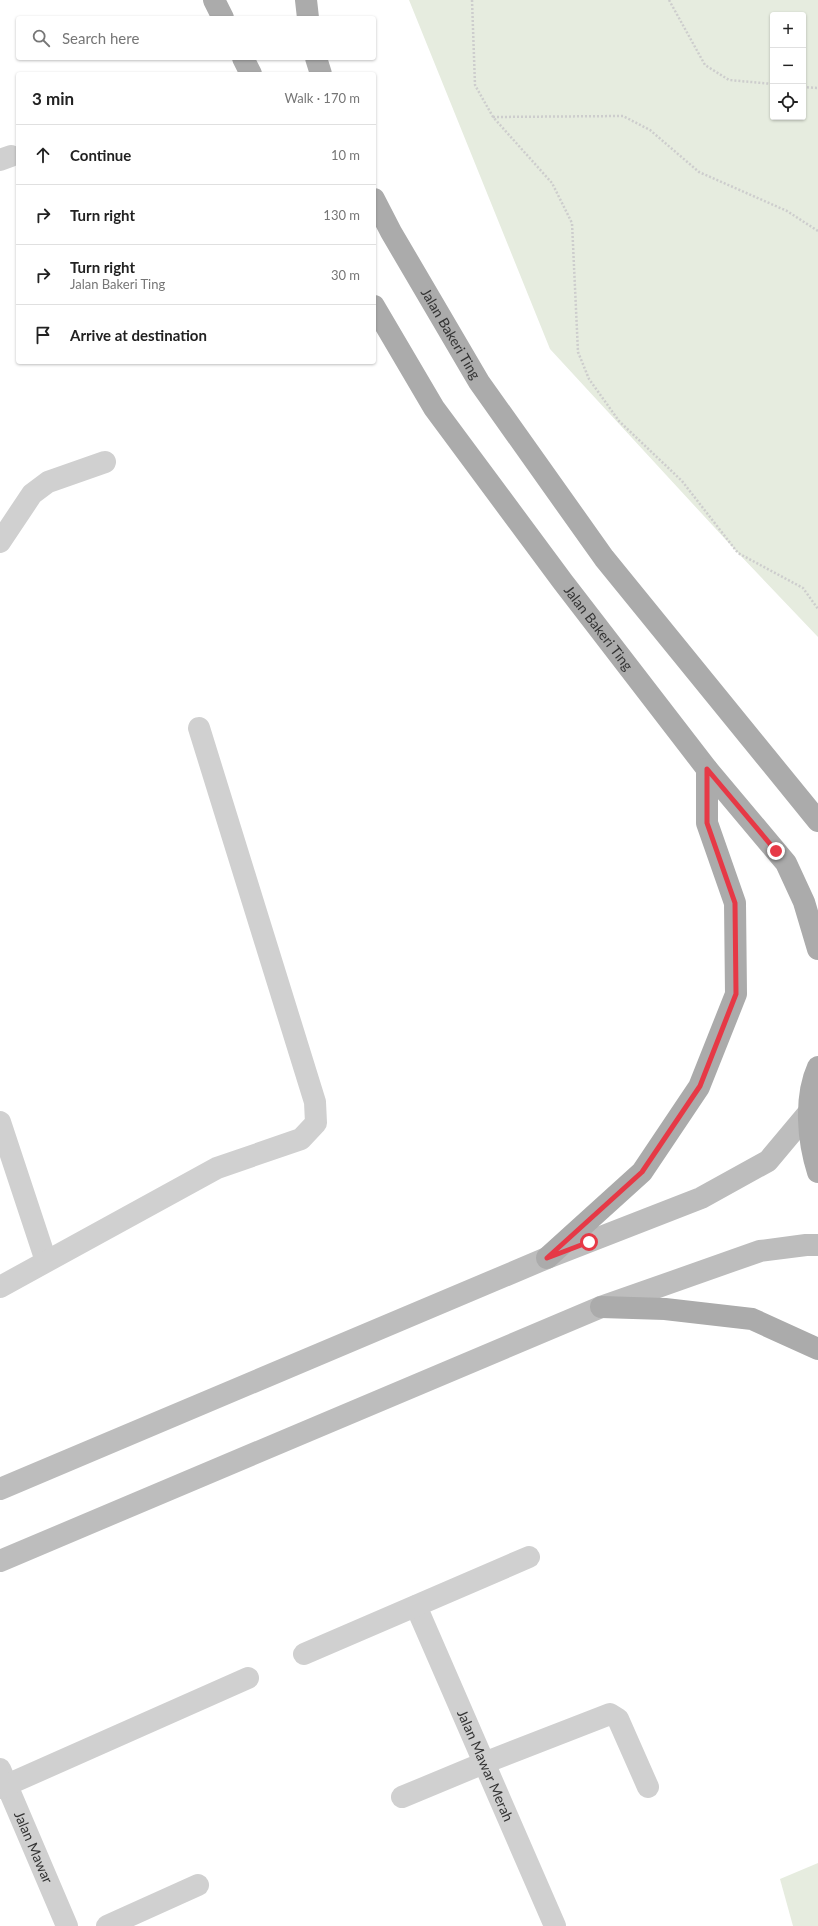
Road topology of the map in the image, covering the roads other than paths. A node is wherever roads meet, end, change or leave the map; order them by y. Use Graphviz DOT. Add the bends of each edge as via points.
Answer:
graph roads {
  1 [pos="214,0"];
  2 [pos="306,0"];
  3 [pos="222,16"];
  4 [pos="308,16"];
  5 [pos="244,60"];
  6 [pos="317,60"];
  7 [pos="250,72"];
  8 [pos="320,72"];
  9 [pos="376,203"];
  10 [pos="376,309"];
  11 [pos="105,462"];
  12 [pos="0,542"];
  13 [pos="200,728"];
  14 [pos="707,769"];
  15 [pos="818,822"];
  16 [pos="818,949"];
  17 [pos="818,1067"];
  18 [pos="808,1112"];
  19 [pos="0,1122"];
  20 [pos="818,1172"];
  21 [pos="818,1245"];
  22 [pos="547,1258"];
  23 [pos="46,1261"];
  24 [pos="0,1287"];
  25 [pos="601,1307"];
  26 [pos="818,1349"];
  27 [pos="0,1489"];
  28 [pos="529,1557"];
  29 [pos="0,1561"];
  30 [pos="416,1606"];
  31 [pos="304,1654"];
  32 [pos="248,1678"];
  33 [pos="484,1762"];
  34 [pos="2,1781"];
  35 [pos="648,1787"];
  36 [pos="402,1797"];
  37 [pos="198,1885"];
  38 [pos="67,1926"];
  39 [pos="107,1926"];
  40 [pos="555,1926"];
  1 -- 3 [label="main road"];
  2 -- 4 [label="main road"];
  5 -- 7 [label="main road"];
  6 -- 8 [label="main road"];
  9 -- 15 [label="main road, Jalan Bakeri Ting" via="479,382 604,558"];
  10 -- 14 [label="main road, Jalan Bakeri Ting" via="434,408 563,582"];
  11 -- 12 [label="street" via="48,482 32,494"];
  13 -- 23 [label="street" via="315,1102 316,1123 301,1139 217,1168"];
  14 -- 16 [label="main road, Jalan Bakeri Ting" via="786,863 804,902"];
  14 -- 22 [label="main road" via="707,823 735,903 736,994 700,1086 642,1172"];
  17 -- 18 [label="main road"];
  18 -- 20 [label="main road" via="811,1152"];
  18 -- 22 [label="main road" via="768,1161 708,1195"];
  19 -- 23 [label="street"];
  21 -- 25 [label="main road" via="806,1244 760,1251"];
  22 -- 27 [label="main road"];
  23 -- 24 [label="street"];
  25 -- 26 [label="main road" via="665,1309 752,1319"];
  25 -- 29 [label="main road"];
  28 -- 30 [label="street"];
  30 -- 31 [label="street"];
  30 -- 33 [label="street, Jalan Mawar Merah"];
  32 -- 34 [label="street"];
  33 -- 35 [label="street" via="610,1714 618,1719"];
  33 -- 36 [label="street"];
  33 -- 40 [label="street, Jalan Mawar Merah"];
  34 -- 38 [label="street, Jalan Mawar"];
  37 -- 39 [label="street"];
}
